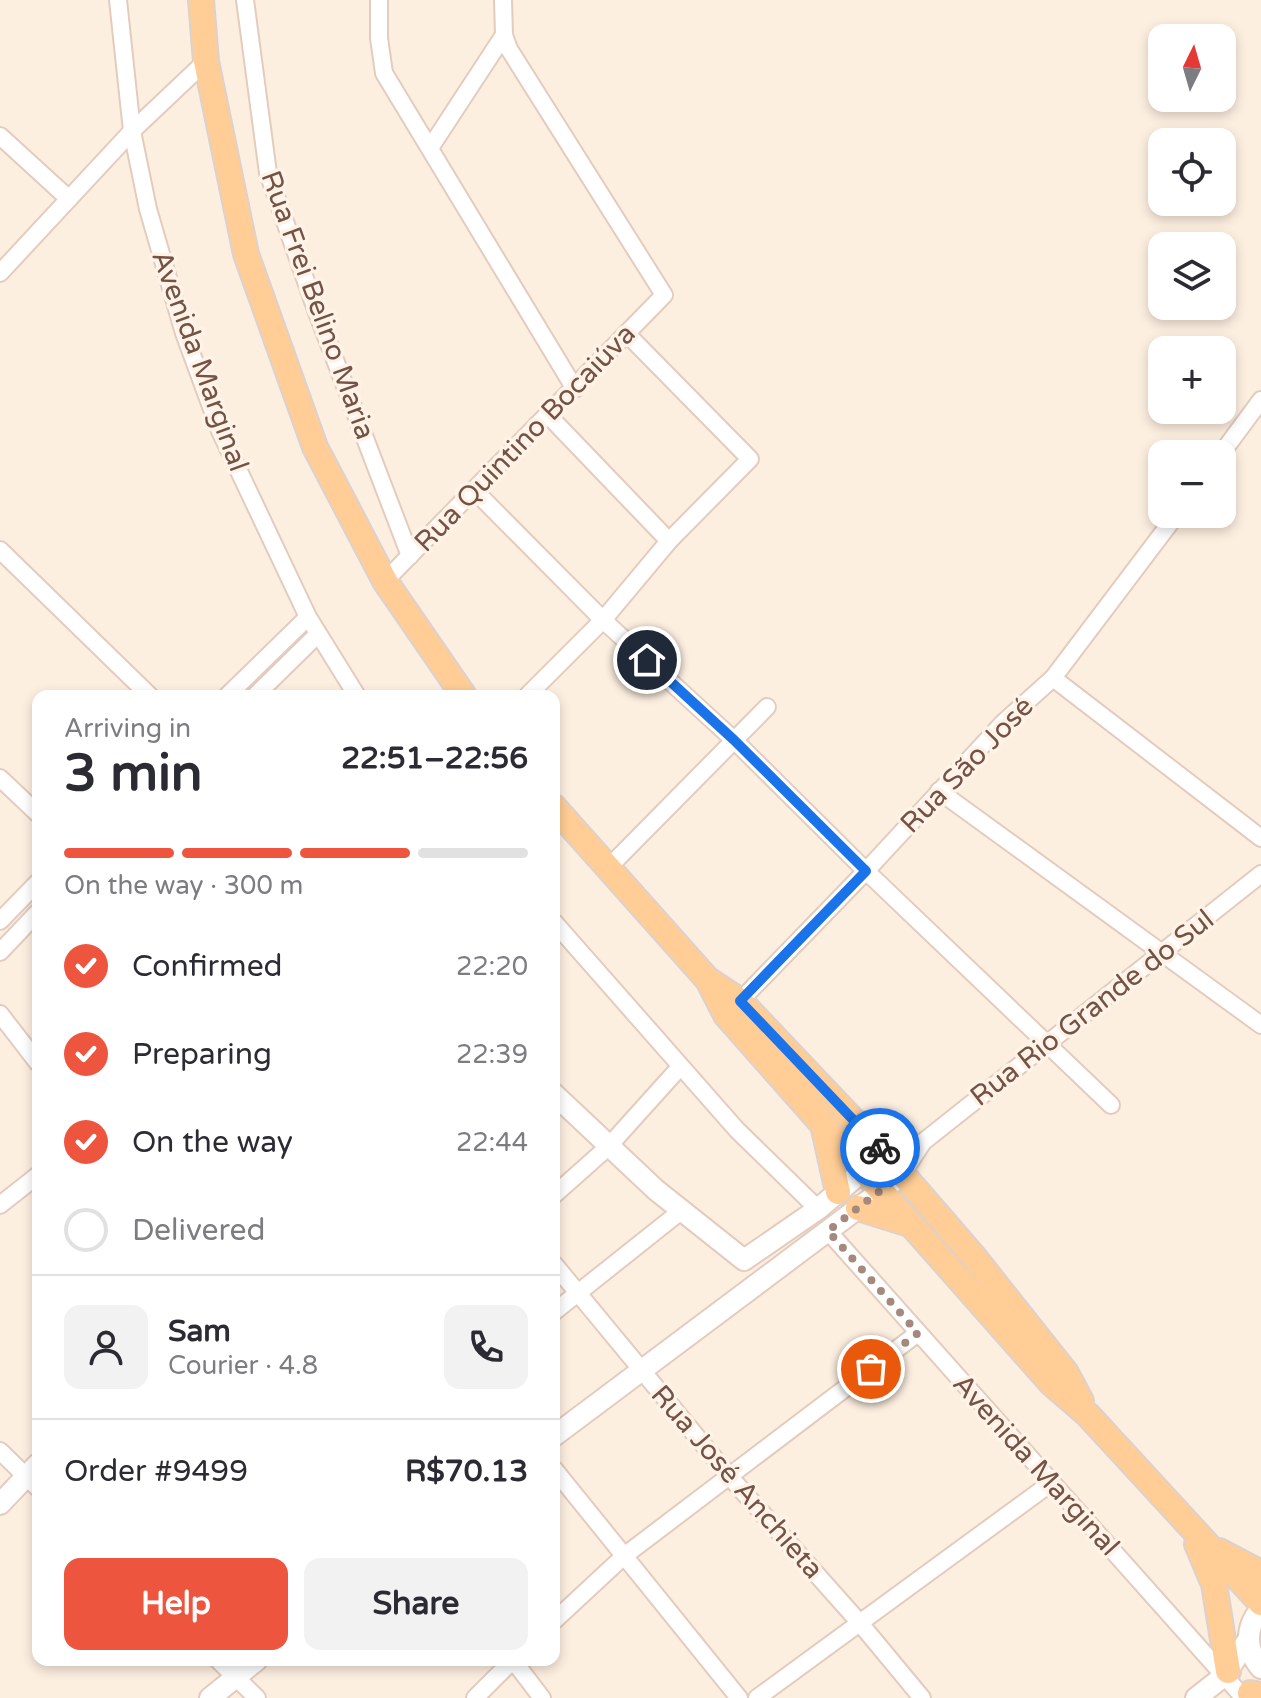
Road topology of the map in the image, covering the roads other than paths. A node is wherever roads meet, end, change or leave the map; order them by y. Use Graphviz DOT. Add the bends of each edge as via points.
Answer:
graph roads {
  1 [pos="118,0"];
  2 [pos="201,0"];
  3 [pos="245,0"];
  4 [pos="379,0"];
  5 [pos="503,0"];
  6 [pos="504,35"];
  7 [pos="206,61"];
  8 [pos="132,131"];
  9 [pos="0,136"];
  10 [pos="430,148"];
  11 [pos="69,199"];
  12 [pos="0,273"];
  13 [pos="628,335"];
  14 [pos="575,389"];
  15 [pos="1261,400"];
  16 [pos="548,415"];
  17 [pos="1231,440"];
  18 [pos="475,491"];
  19 [pos="1166,528"];
  20 [pos="669,541"];
  21 [pos="0,550"];
  22 [pos="410,556"];
  23 [pos="385,581"];
  24 [pos="308,617"];
  25 [pos="603,620"];
  26 [pos="317,635"];
  27 [pos="1053,678"];
  28 [pos="144,690"];
  29 [pos="233,690"];
  30 [pos="261,690"];
  31 [pos="353,690"];
  32 [pos="460,690"];
  33 [pos="533,690"];
  34 [pos="767,707"];
  35 [pos="734,740"];
  36 [pos="0,778"];
  37 [pos="939,791"];
  38 [pos="32,808"];
  39 [pos="560,814"];
  40 [pos="1261,838"];
  41 [pos="607,869"];
  42 [pos="866,871"];
  43 [pos="1261,874"];
  44 [pos="32,888"];
  45 [pos="32,918"];
  46 [pos="0,921"];
  47 [pos="560,931"];
  48 [pos="0,952"];
  49 [pos="1160,952"];
  50 [pos="708,980"];
  51 [pos="740,1001"];
  52 [pos="0,1014"];
  53 [pos="1261,1025"];
  54 [pos="1046,1042"];
  55 [pos="32,1055"];
  56 [pos="680,1067"];
  57 [pos="560,1100"];
  58 [pos="1111,1105"];
  59 [pos="824,1127"];
  60 [pos="923,1142"];
  61 [pos="608,1147"];
  62 [pos="884,1153"];
  63 [pos="864,1170"];
  64 [pos="902,1174"];
  65 [pos="32,1180"];
  66 [pos="560,1190"];
  67 [pos="881,1191"];
  68 [pos="838,1192"];
  69 [pos="0,1205"];
  70 [pos="858,1208"];
  71 [pos="818,1209"];
  72 [pos="681,1211"];
  73 [pos="911,1225"];
  74 [pos="828,1231"];
  75 [pos="560,1271"];
  76 [pos="577,1292"];
  77 [pos="560,1307"];
  78 [pos="918,1333"];
  79 [pos="641,1371"];
  80 [pos="1088,1415"];
  81 [pos="560,1432"];
  82 [pos="0,1451"];
  83 [pos="32,1475"];
  84 [pos="560,1476"];
  85 [pos="730,1477"];
  86 [pos="32,1478"];
  87 [pos="1051,1483"];
  88 [pos="0,1504"];
  89 [pos="1188,1524"];
  90 [pos="1206,1545"];
  91 [pos="624,1556"];
  92 [pos="1261,1573"];
  93 [pos="1261,1606"];
  94 [pos="560,1615"];
  95 [pos="859,1622"];
  96 [pos="1248,1640"];
  97 [pos="224,1666"];
  98 [pos="249,1666"];
  99 [pos="507,1666"];
  100 [pos="518,1666"];
  101 [pos="1261,1668"];
  102 [pos="1226,1673"];
  103 [pos="235,1676"];
  104 [pos="1249,1695"];
  105 [pos="210,1698"];
  106 [pos="257,1698"];
  107 [pos="475,1698"];
  108 [pos="542,1698"];
  109 [pos="739,1698"];
  110 [pos="757,1698"];
  111 [pos="922,1698"];
  112 [pos="1196,1698"];
  1 -- 8 [label="street, Avenida Marginal"];
  2 -- 7 [label="main road"];
  3 -- 22 [label="street, Rua Frei Belino Maria" via="268,173"];
  4 -- 10 [label="street" via="384,73"];
  5 -- 6 [label="street"];
  6 -- 10 [label="street"];
  6 -- 13 [label="street, Rua Quintino Bocaiúva" via="664,295"];
  7 -- 8 [label="street"];
  7 -- 23 [label="main road" via="246,254 315,447"];
  8 -- 11 [label="street"];
  8 -- 24 [label="street, Avenida Marginal" via="184,333 220,431"];
  9 -- 11 [label="street"];
  10 -- 14 [label="street"];
  11 -- 12 [label="street"];
  13 -- 14 [label="street, Rua Quintino Bocaiúva"];
  13 -- 20 [label="street" via="750,459"];
  14 -- 16 [label="street, Rua Quintino Bocaiúva"];
  15 -- 17 [label="street"];
  16 -- 18 [label="street, Rua Quintino Bocaiúva"];
  16 -- 20 [label="street"];
  18 -- 22 [label="street, Rua Quintino Bocaiúva"];
  18 -- 25 [label="street"];
  19 -- 27 [label="street, Rua São José"];
  20 -- 25 [label="street"];
  21 -- 28 [label="street"];
  22 -- 23 [label="street, Rua Quintino Bocaiúva"];
  23 -- 32 [label="main road"];
  24 -- 26 [label="street, Avenida Marginal"];
  24 -- 29 [label="street"];
  25 -- 33 [label="street"];
  25 -- 35 [label="street"];
  26 -- 30 [label="street"];
  26 -- 31 [label="street, Avenida Marginal"];
  27 -- 37 [label="street, Rua São José"];
  27 -- 40 [label="street"];
  34 -- 35 [label="street"];
  35 -- 41 [label="street"];
  35 -- 42 [label="street"];
  36 -- 38 [label="street"];
  37 -- 42 [label="street, Rua São José"];
  37 -- 49 [label="street"];
  39 -- 41 [label="main road"];
  41 -- 50 [label="main road"];
  42 -- 51 [label="street, Rua São José"];
  42 -- 54 [label="street"];
  43 -- 49 [label="street, Rua Rio Grande do Sul"];
  44 -- 46 [label="street"];
  45 -- 48 [label="street"];
  47 -- 56 [label="street"];
  49 -- 53 [label="street"];
  49 -- 54 [label="street, Rua Rio Grande do Sul"];
  50 -- 51 [label="main road"];
  50 -- 59 [label="main road" via="726,1015"];
  51 -- 62 [label="main road"];
  52 -- 55 [label="street"];
  54 -- 58 [label="street"];
  54 -- 60 [label="street, Rua Rio Grande do Sul"];
  56 -- 61 [label="street"];
  56 -- 71 [label="street"];
  57 -- 61 [label="street"];
  59 -- 63 [label="main road"];
  59 -- 68 [label="main road"];
  60 -- 62 [label="street, Rua Rio Grande do Sul"];
  60 -- 64 [label="street, Rua Rio Grande do Sul"];
  61 -- 66 [label="street"];
  61 -- 72 [label="street"];
  62 -- 63 [label="street"];
  62 -- 64 [label="main road"];
  63 -- 67 [label="main road"];
  63 -- 68 [label="street"];
  64 -- 67 [label="street, Rua Rio Grande do Sul"];
  64 -- 80 [label="main road" via="1066,1373"];
  65 -- 69 [label="street"];
  67 -- 70 [label="street, Rua Rio Grande do Sul"];
  67 -- 73 [label="main road"];
  68 -- 71 [label="street"];
  70 -- 73 [label="main road"];
  70 -- 74 [label="street, Rua Rio Grande do Sul"];
  71 -- 72 [label="street" via="744,1260"];
  72 -- 76 [label="street"];
  73 -- 80 [label="main road" via="1052,1384"];
  74 -- 78 [label="street, Avenida Marginal"];
  74 -- 79 [label="street, Rua Rio Grande do Sul"];
  75 -- 76 [label="street, Rua José Anchieta"];
  76 -- 77 [label="street"];
  76 -- 79 [label="street, Rua José Anchieta"];
  78 -- 85 [label="street"];
  78 -- 87 [label="street, Avenida Marginal"];
  79 -- 81 [label="street, Rua Rio Grande do Sul"];
  79 -- 85 [label="street, Rua José Anchieta"];
  80 -- 89 [label="main road"];
  82 -- 83 [label="street"];
  84 -- 91 [label="street"];
  85 -- 91 [label="street"];
  85 -- 95 [label="street, Rua José Anchieta"];
  86 -- 88 [label="street"];
  87 -- 95 [label="street"];
  87 -- 102 [label="street, Avenida Marginal"];
  89 -- 90 [label="main road"];
  89 -- 102 [label="main road" via="1214,1584"];
  90 -- 92 [label="main road"];
  90 -- 93 [label="main road"];
  91 -- 94 [label="street"];
  91 -- 109 [label="street"];
  93 -- 96 [label="street"];
  95 -- 110 [label="street"];
  95 -- 111 [label="street, Rua José Anchieta"];
  96 -- 101 [label="street"];
  96 -- 102 [label="street"];
  97 -- 103 [label="street"];
  98 -- 103 [label="street"];
  99 -- 107 [label="street"];
  100 -- 108 [label="street"];
  102 -- 104 [label="street, Avenida Marginal"];
  102 -- 112 [label="street"];
  103 -- 105 [label="street"];
  103 -- 106 [label="street"];
}
